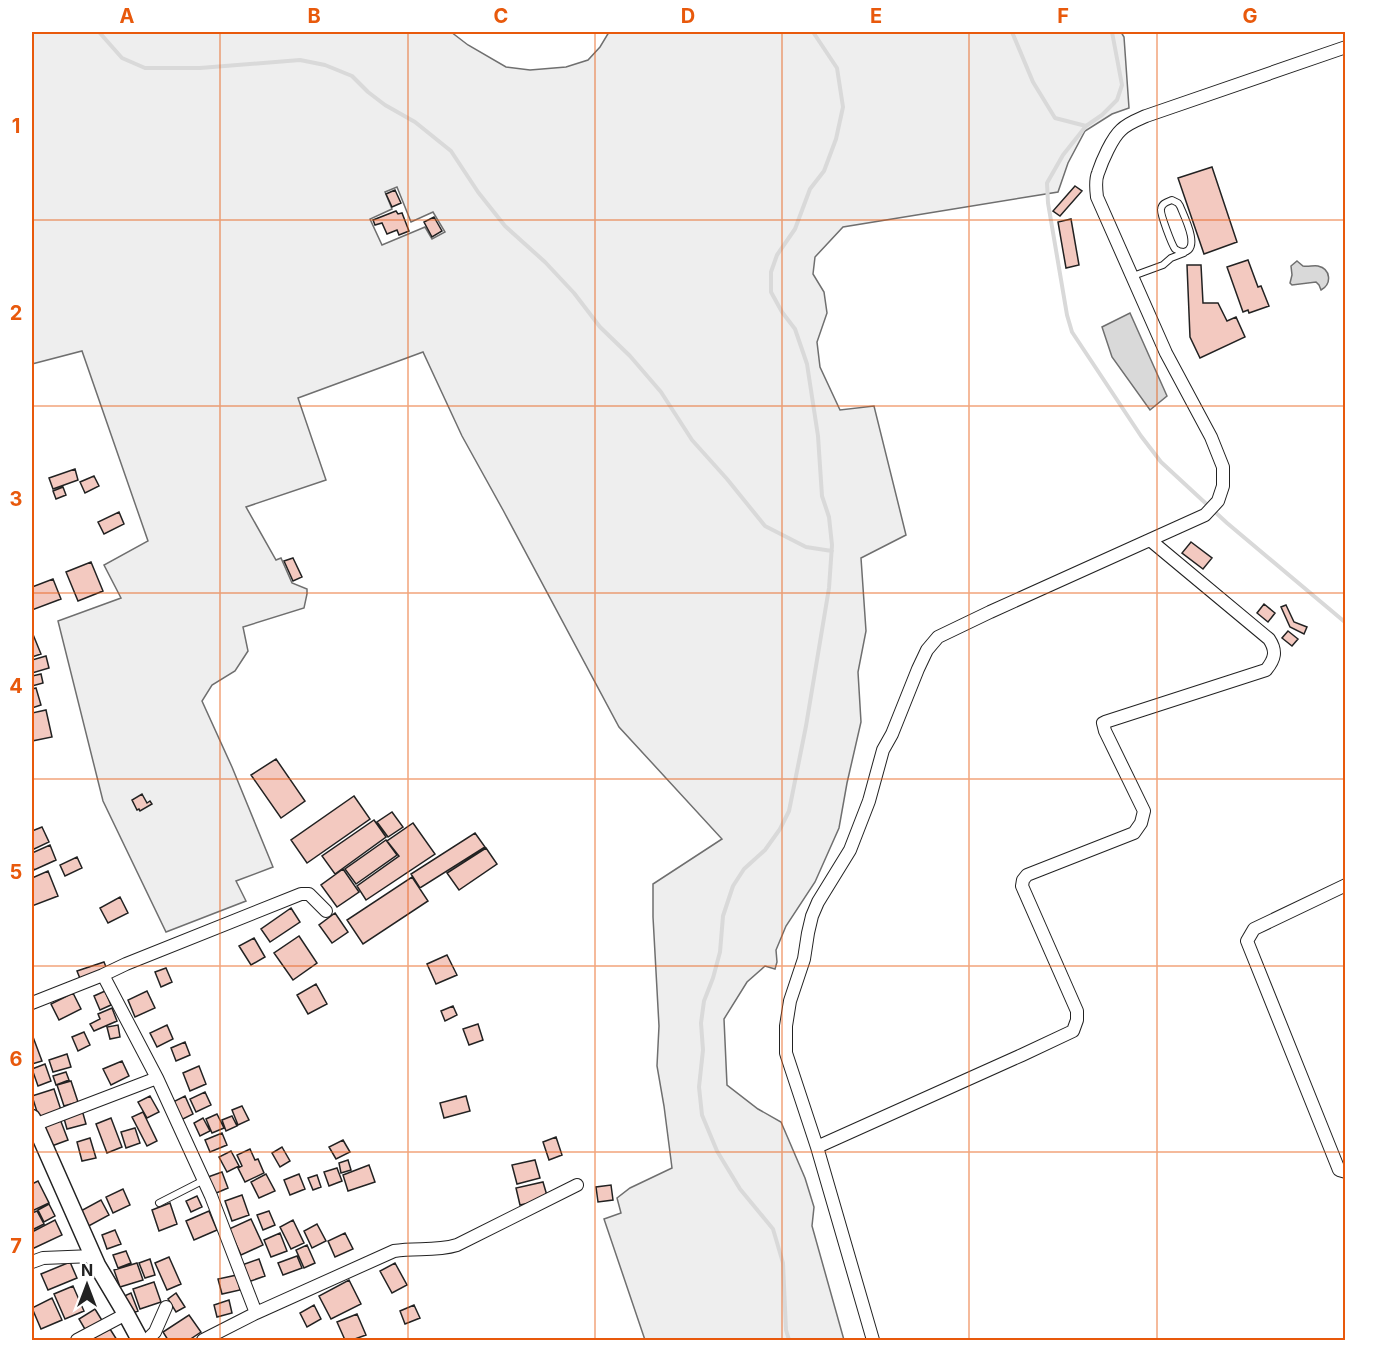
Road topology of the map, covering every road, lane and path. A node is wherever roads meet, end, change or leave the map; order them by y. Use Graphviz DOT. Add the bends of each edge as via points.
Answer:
graph roads {
  1 [pos="1346,47"];
  2 [pos="1173,245"];
  3 [pos="1186,251"];
  4 [pos="1171,258"];
  5 [pos="1133,276"];
  6 [pos="1150,540"];
  7 [pos="1346,885"];
  8 [pos="326,911"];
  9 [pos="103,975"];
  10 [pos="32,1003"];
  11 [pos="157,1078"];
  12 [pos="33,1122"];
  13 [pos="817,1147"];
  14 [pos="1346,1172"];
  15 [pos="204,1180"];
  16 [pos="577,1185"];
  17 [pos="159,1203"];
  18 [pos="93,1256"];
  19 [pos="32,1262"];
  20 [pos="166,1307"];
  21 [pos="256,1313"];
  22 [pos="126,1314"];
  23 [pos="77,1341"];
  24 [pos="140,1341"];
  25 [pos="147,1341"];
  26 [pos="203,1341"];
  27 [pos="873,1341"];
  1 -- 5 [label="street" via="1146,116 1120,131 1097,174 1096,186 1097,197"];
  2 -- 3 [label="lane"];
  2 -- 3 [label="lane" via="1161,211 1165,202 1172,200 1180,206 1192,240"];
  2 -- 4 [label="lane"];
  3 -- 4 [label="lane"];
  4 -- 5 [label="lane"];
  5 -- 6 [label="street" via="1223,467 1224,486 1218,501 1205,515"];
  6 -- 13 [label="street" via="949,632 927,650 883,750 863,819 812,916 804,959 790,1001 786,1053"];
  6 -- 13 [label="street" via="1269,639 1275,655 1266,670 1103,723 1144,811 1142,823 1134,833 1027,875 1022,886 1077,1011 1073,1031"];
  7 -- 14 [label="street" via="1254,929 1247,941 1339,1170"];
  8 -- 9 [label="street" via="309,894 301,894"];
  9 -- 10 [label="street"];
  9 -- 11 [label="street"];
  11 -- 12 [label="street"];
  11 -- 15 [label="street"];
  12 -- 18 [label="street"];
  13 -- 27 [label="street"];
  15 -- 17 [label="lane"];
  15 -- 21 [label="street"];
  16 -- 21 [label="street" via="458,1245 394,1251"];
  18 -- 19 [label="street" via="42,1258"];
  18 -- 22 [label="street"];
  20 -- 25 [label="street"];
  21 -- 26 [label="street"];
  22 -- 23 [label="street"];
  22 -- 24 [label="street"];
}
